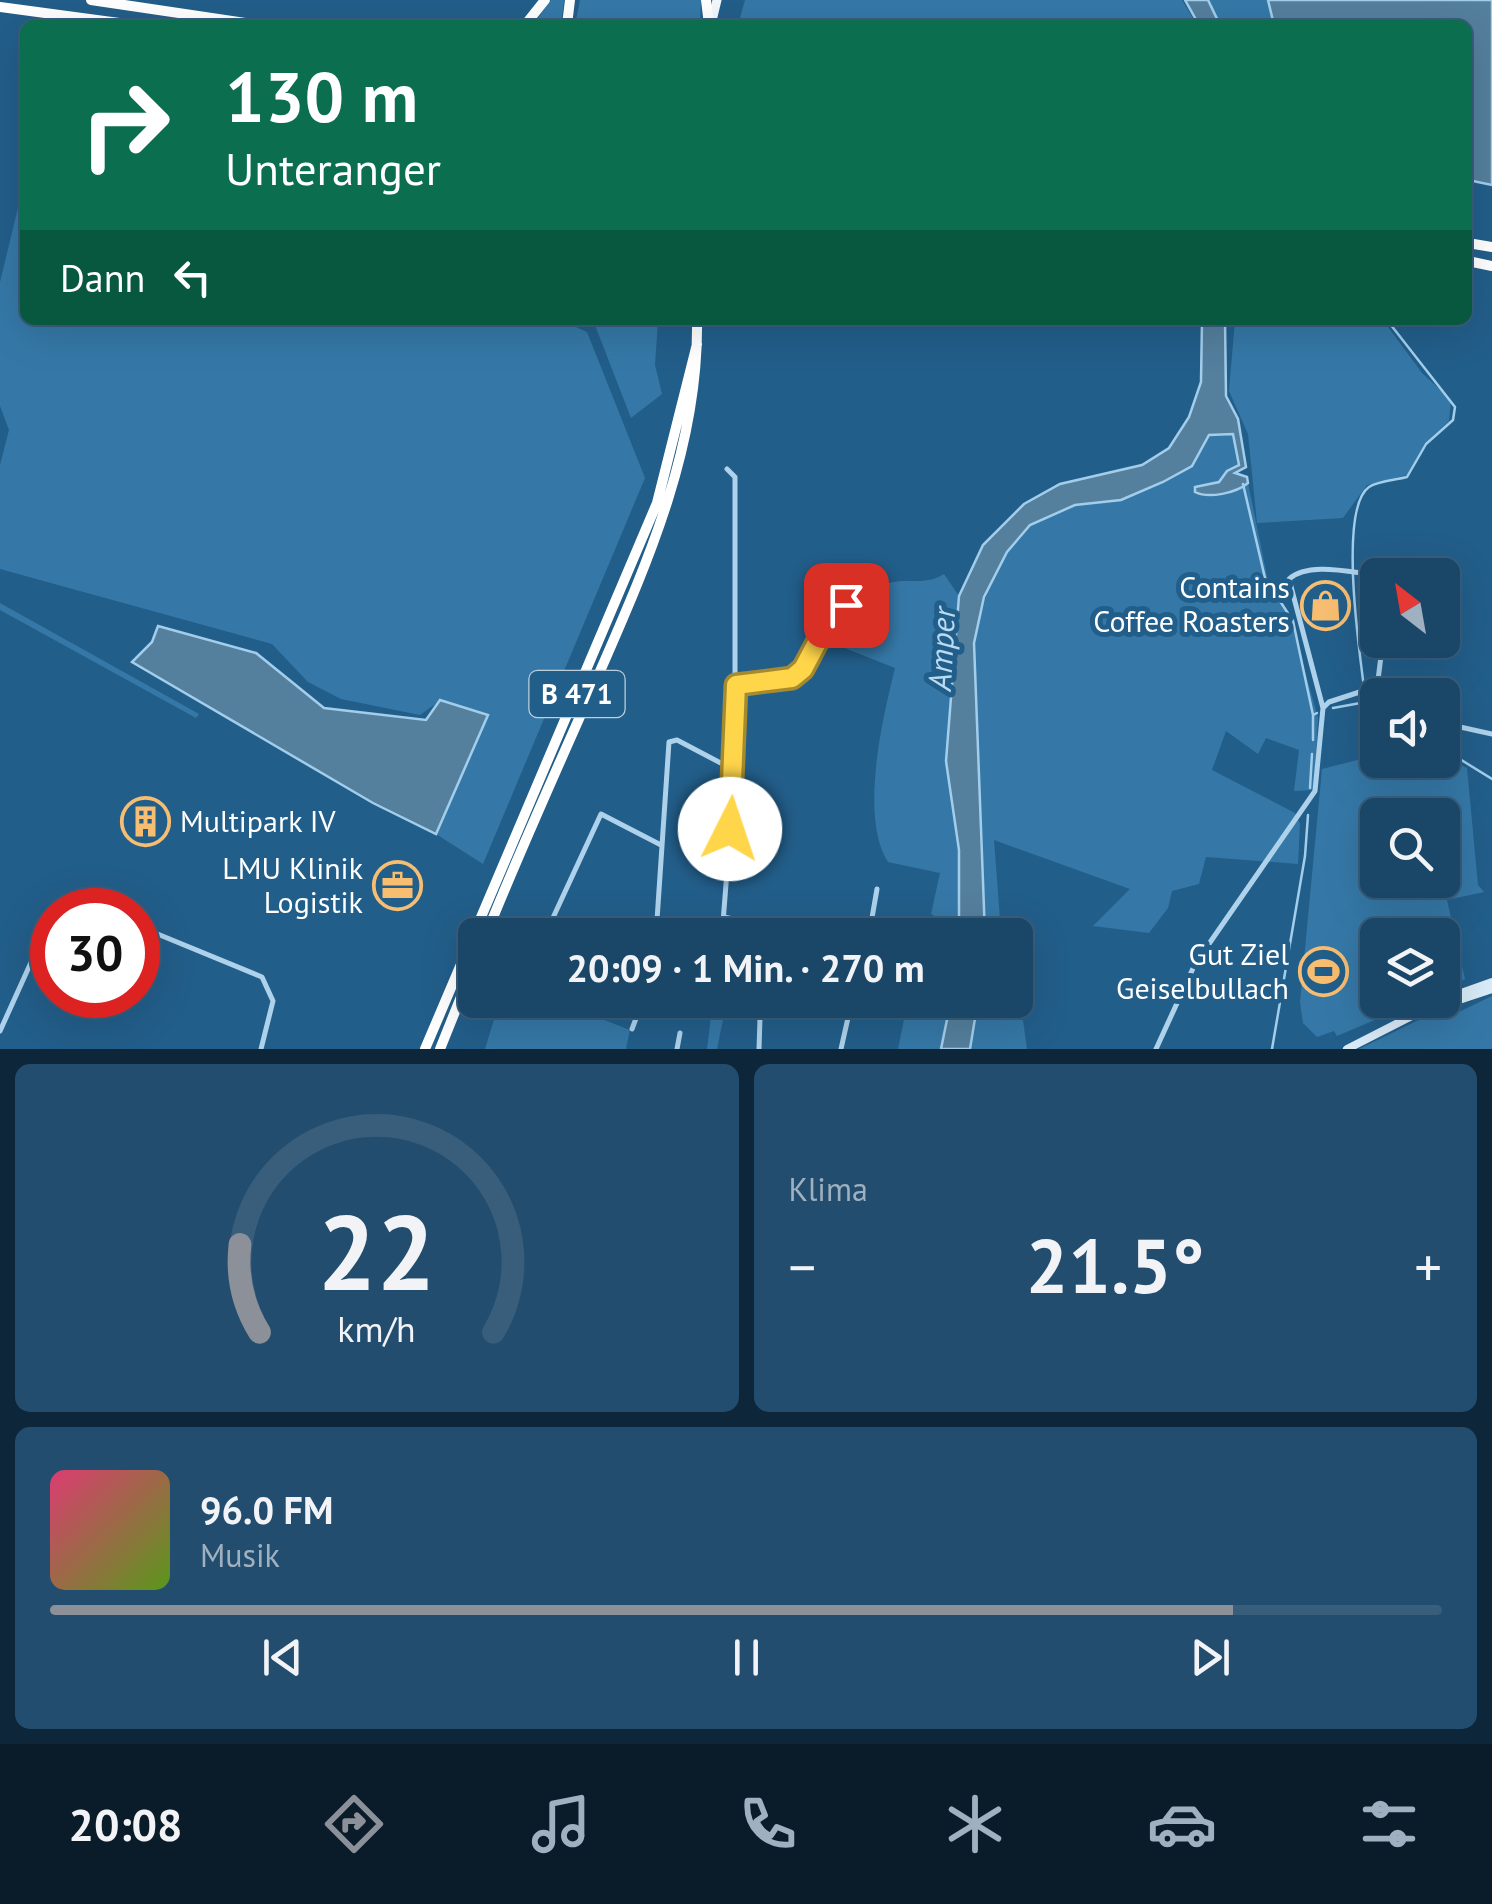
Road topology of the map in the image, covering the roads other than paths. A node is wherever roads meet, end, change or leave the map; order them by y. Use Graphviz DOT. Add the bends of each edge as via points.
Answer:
graph roads {
  1 [pos="91,0"];
  2 [pos="545,0"];
  3 [pos="0,7"];
  4 [pos="93,20"];
  5 [pos="225,20"];
  6 [pos="529,20"];
  7 [pos="698,325"];
  8 [pos="697,344"];
  9 [pos="727,469"];
  10 [pos="1360,574"];
  11 [pos="846,605"];
  12 [pos="736,685"];
  13 [pos="1360,692"];
  14 [pos="1323,708"];
  15 [pos="1460,727"];
  16 [pos="1492,734"];
  17 [pos="734,770"];
  18 [pos="661,845"];
  19 [pos="877,889"];
  20 [pos="493,918"];
  21 [pos="553,918"];
  22 [pos="657,918"];
  23 [pos="724,918"];
  24 [pos="871,918"];
  25 [pos="160,935"];
  26 [pos="30,965"];
  27 [pos="1492,986"];
  28 [pos="458,1004"];
  29 [pos="636,1018"];
  30 [pos="760,1018"];
  31 [pos="848,1018"];
  32 [pos="632,1029"];
  33 [pos="0,1031"];
  34 [pos="680,1033"];
  35 [pos="261,1049"];
  36 [pos="425,1049"];
  37 [pos="440,1049"];
  38 [pos="678,1049"];
  39 [pos="758,1049"];
  40 [pos="841,1049"];
  41 [pos="1156,1049"];
  42 [pos="1347,1049"];
  1 -- 5 [label="highway"];
  2 -- 6 [label="highway"];
  3 -- 4 [label="highway"];
  7 -- 8 [label="highway, B 471"];
  8 -- 20 [label="highway, B 471" via="692,412 668,504"];
  8 -- 36 [label="highway, B 471" via="657,503"];
  9 -- 12 [label="street" via="735,477"];
  10 -- 14 [label="street" via="1336,570 1289,579"];
  11 -- 12 [label="street" via="792,678"];
  12 -- 17 [label="street"];
  13 -- 14 [label="street"];
  14 -- 41 [label="street" via="1315,791 1202,953"];
  15 -- 16 [label="street"];
  17 -- 18 [label="street" via="678,740 669,742"];
  17 -- 23 [label="street"];
  18 -- 21 [label="street" via="601,814"];
  18 -- 22 [label="street"];
  19 -- 24 [label="street"];
  25 -- 35 [label="street" via="262,977 274,1000"];
  26 -- 33 [label="street"];
  27 -- 42 [label="street"];
  28 -- 37 [label="highway"];
  29 -- 32 [label="street"];
  30 -- 39 [label="street"];
  31 -- 40 [label="street"];
  34 -- 38 [label="street"];
}
